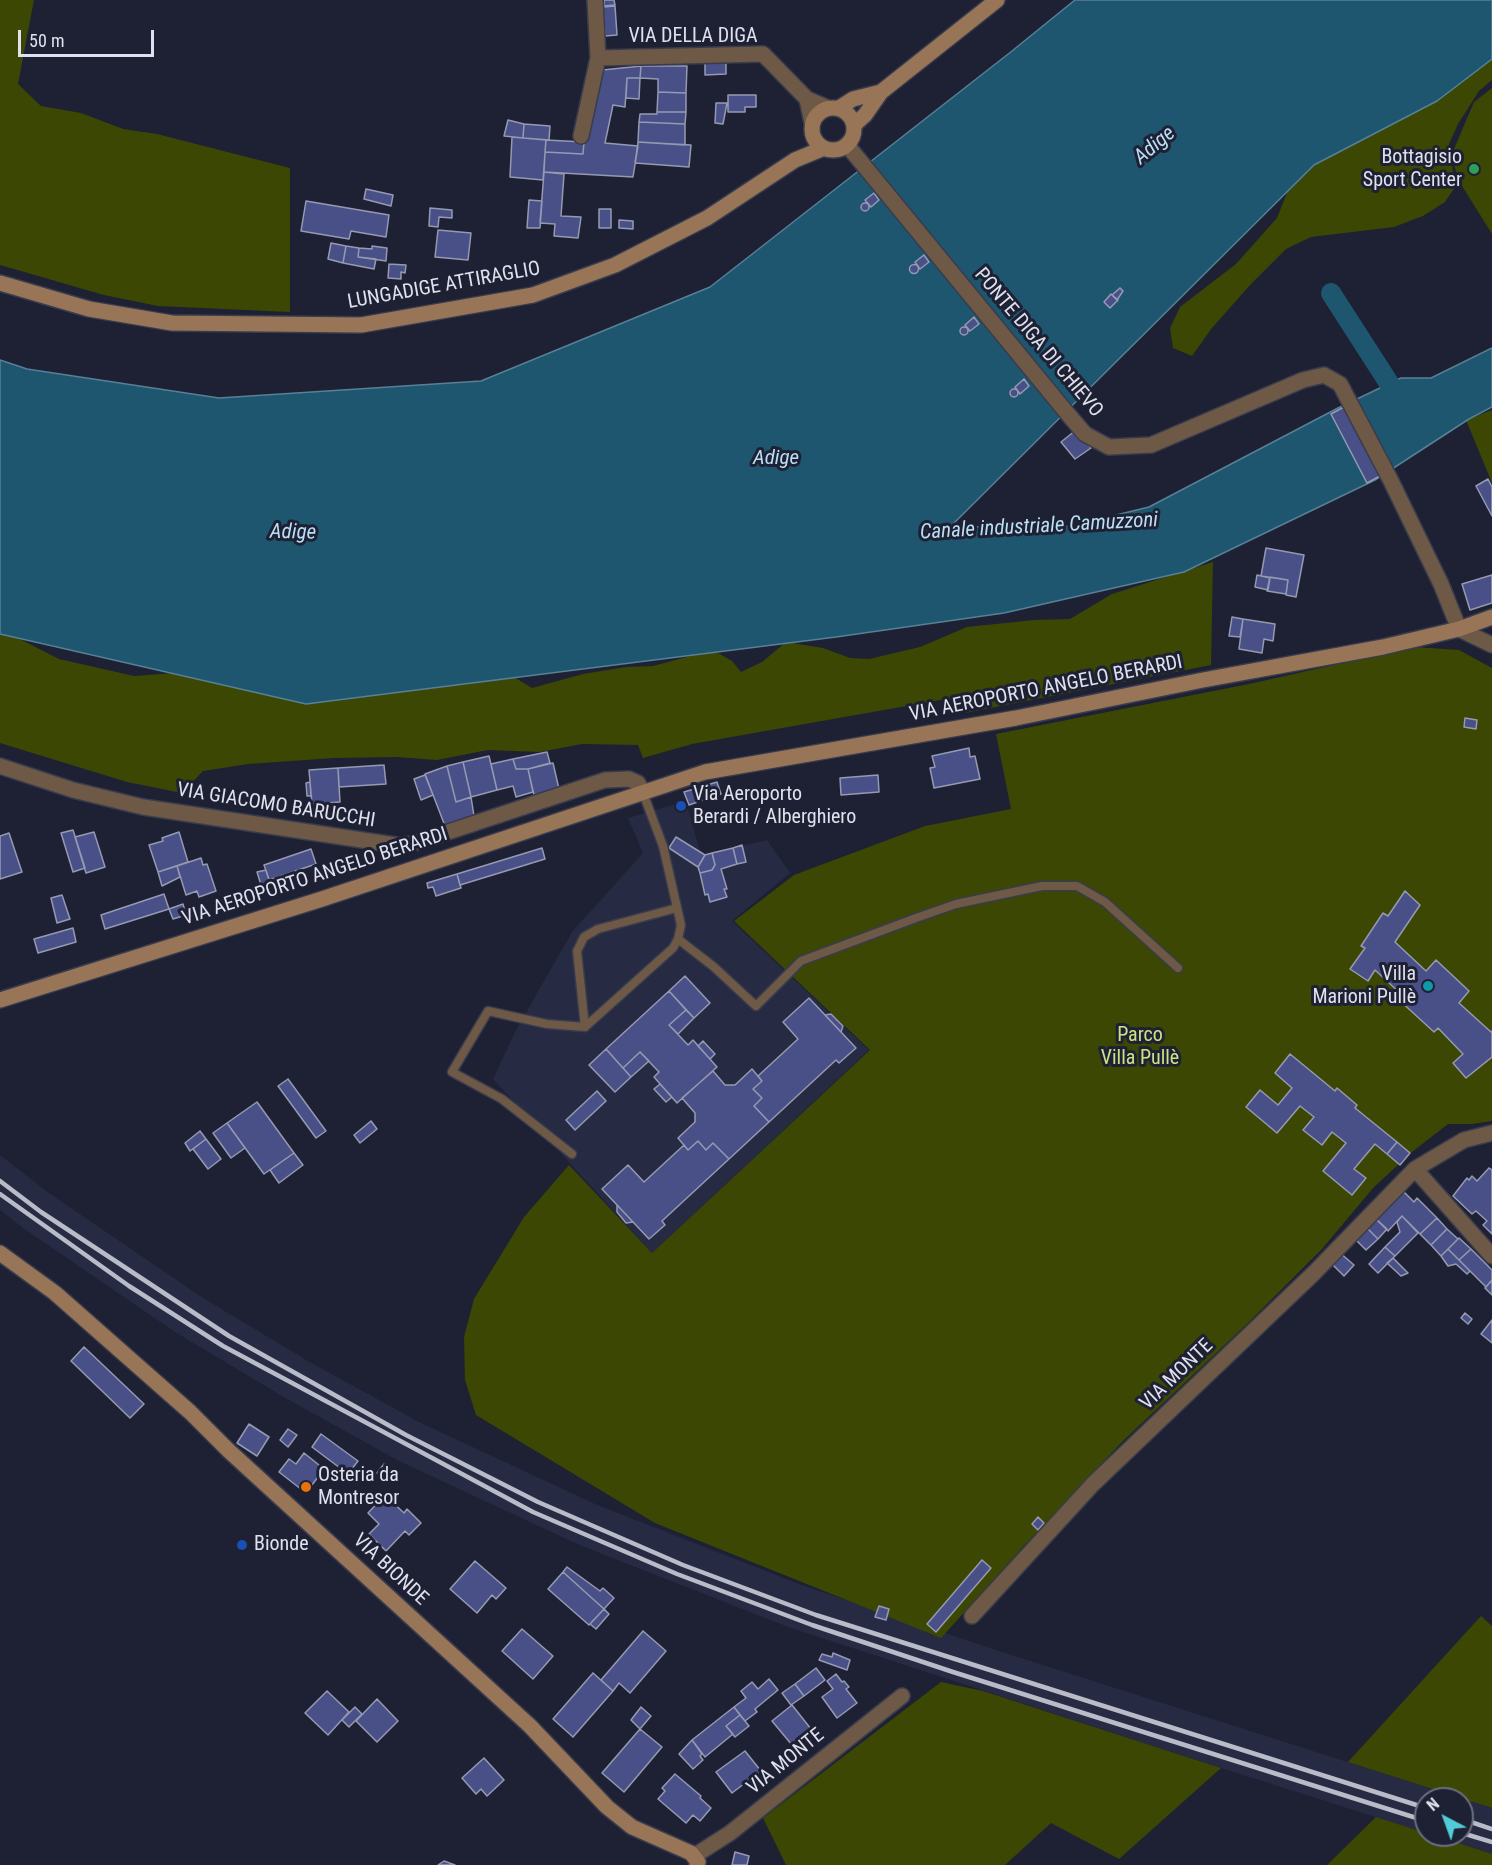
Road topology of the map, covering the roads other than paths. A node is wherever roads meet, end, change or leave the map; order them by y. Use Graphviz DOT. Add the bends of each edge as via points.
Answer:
graph roads {
  1 [pos="595,0"];
  2 [pos="997,0"];
  3 [pos="598,58"];
  4 [pos="881,92"];
  5 [pos="807,99"];
  6 [pos="833,108"];
  7 [pos="854,125"];
  8 [pos="812,128"];
  9 [pos="581,136"];
  10 [pos="847,145"];
  11 [pos="824,148"];
  12 [pos="795,160"];
  13 [pos="0,283"];
  14 [pos="1492,617"];
  15 [pos="1459,629"];
  16 [pos="1492,645"];
  17 [pos="0,766"];
  18 [pos="643,793"];
  19 [pos="677,908"];
  20 [pos="678,939"];
  21 [pos="1179,968"];
  22 [pos="0,1000"];
  23 [pos="585,1027"];
  24 [pos="1492,1133"];
  25 [pos="572,1154"];
  26 [pos="1415,1169"];
  27 [pos="0,1253"];
  28 [pos="1492,1256"];
  29 [pos="972,1616"];
  30 [pos="902,1696"];
  31 [pos="696,1861"];
  1 -- 3 [label="street"];
  2 -- 4 [label="street, LUNGADIGE ATTIRAGLIO"];
  3 -- 5 [label="street, VIA DELLA DIGA" via="763,54"];
  3 -- 9 [label="street"];
  4 -- 6 [label="street, LUNGADIGE ATTIRAGLIO"];
  4 -- 7 [label="street, LUNGADIGE ATTIRAGLIO"];
  5 -- 6 [label="street, VIA DELLA DIGA"];
  5 -- 8 [label="street"];
  6 -- 7 [label="street" via="850,116"];
  6 -- 8 [label="street, LUNGADIGE ATTIRAGLIO" via="818,114"];
  7 -- 10 [label="street, LUNGADIGE ATTIRAGLIO"];
  8 -- 11 [label="street" via="818,145"];
  8 -- 12 [label="street, LUNGADIGE ATTIRAGLIO"];
  10 -- 11 [label="street, LUNGADIGE ATTIRAGLIO" via="836,150"];
  10 -- 15 [label="street, PONTE DIGA DI CHIEVO" via="1066,413 1085,434 1109,447 1151,445 1303,380 1323,375 1340,384 1441,584"];
  11 -- 12 [label="street, LUNGADIGE ATTIRAGLIO"];
  12 -- 13 [label="street, LUNGADIGE ATTIRAGLIO" via="707,218 615,265 533,295 362,325 172,323 89,309"];
  14 -- 15 [label="street, VIA AEROPORTO ANGELO BERARDI"];
  15 -- 16 [label="street"];
  15 -- 18 [label="street, VIA AEROPORTO ANGELO BERARDI" via="1016,718 705,771"];
  17 -- 18 [label="street, VIA GIACOMO BARUCCHI" via="143,807 402,846 605,780 629,779 638,783"];
  18 -- 19 [label="lane" via="663,846"];
  18 -- 22 [label="street, VIA AEROPORTO ANGELO BERARDI"];
  19 -- 20 [label="lane" via="681,925"];
  19 -- 23 [label="lane" via="598,929 585,937 578,951"];
  20 -- 21 [label="lane" via="756,1006 801,962 885,930 956,904 1042,886 1077,886 1105,902"];
  20 -- 23 [label="lane" via="673,948"];
  23 -- 25 [label="lane" via="547,1024 488,1011 452,1072 502,1099"];
  24 -- 26 [label="street, VIA MONTE" via="1464,1140"];
  26 -- 28 [label="street"];
  26 -- 29 [label="street, VIA MONTE" via="1314,1273 1093,1484"];
  27 -- 31 [label="street, VIA BIONDE" via="55,1293 190,1412 530,1726 607,1807 632,1827 671,1843"];
  30 -- 31 [label="street, VIA MONTE"];
}
